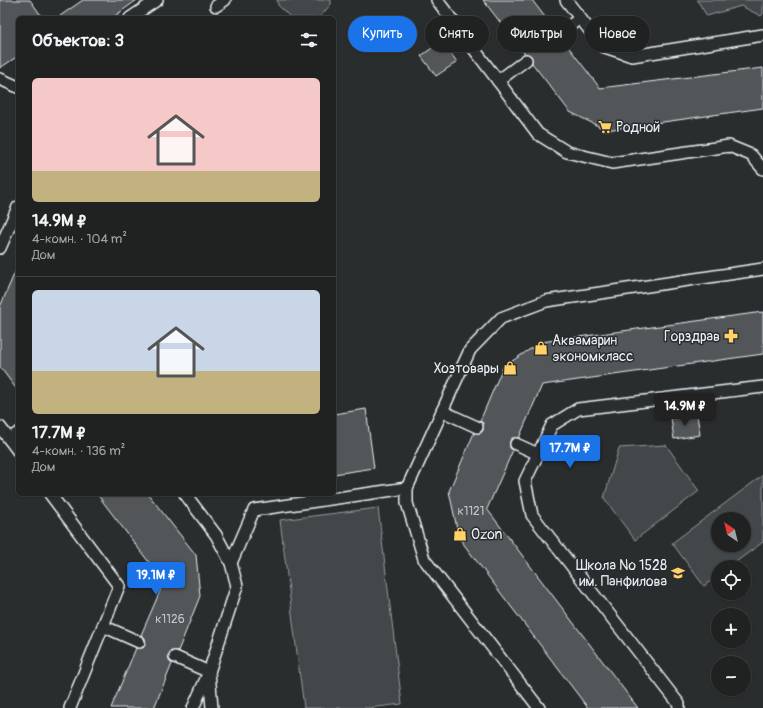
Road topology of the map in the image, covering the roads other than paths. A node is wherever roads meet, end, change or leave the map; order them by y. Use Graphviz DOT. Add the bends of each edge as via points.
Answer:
graph roads {
  1 [pos="157,0"];
  2 [pos="437,0"];
  3 [pos="566,0"];
  4 [pos="133,16"];
  5 [pos="580,18"];
  6 [pos="577,20"];
  7 [pos="763,35"];
  8 [pos="526,60"];
  9 [pos="0,79"];
  10 [pos="498,82"];
  11 [pos="16,86"];
  12 [pos="763,169"];
  13 [pos="16,212"];
  14 [pos="0,248"];
  15 [pos="763,269"];
  16 [pos="763,387"];
  17 [pos="442,411"];
  18 [pos="477,426"];
  19 [pos="0,427"];
  20 [pos="14,436"];
  21 [pos="516,444"];
  22 [pos="538,454"];
  23 [pos="407,488"];
  24 [pos="52,496"];
  25 [pos="187,496"];
  26 [pos="230,563"];
  27 [pos="103,626"];
  28 [pos="139,642"];
  29 [pos="175,657"];
  30 [pos="209,672"];
  31 [pos="70,708"];
  32 [pos="193,708"];
  33 [pos="212,708"];
  34 [pos="539,708"];
  35 [pos="679,708"];
  1 -- 4 [label="lane"];
  2 -- 10 [label="lane"];
  3 -- 5 [label="lane"];
  5 -- 6 [label="lane"];
  5 -- 7 [label="lane" via="602,46 632,56"];
  8 -- 10 [label="lane"];
  9 -- 11 [label="lane"];
  10 -- 12 [label="lane" via="538,134 567,152 612,163 729,146 751,155"];
  13 -- 14 [label="lane"];
  15 -- 17 [label="lane" via="546,301 501,318 470,350"];
  16 -- 22 [label="lane" via="578,409 552,425"];
  17 -- 18 [label="lane"];
  17 -- 23 [label="lane"];
  19 -- 20 [label="lane"];
  21 -- 22 [label="lane"];
  22 -- 35 [label="lane" via="525,481 532,515 679,704"];
  23 -- 26 [label="lane" via="254,510"];
  23 -- 34 [label="lane" via="407,503 424,559"];
  24 -- 27 [label="lane" via="119,586"];
  25 -- 26 [label="lane" via="216,535"];
  26 -- 30 [label="lane" via="237,586"];
  27 -- 28 [label="lane"];
  27 -- 31 [label="lane"];
  29 -- 30 [label="lane"];
  30 -- 32 [label="lane"];
  30 -- 33 [label="lane"];
}
